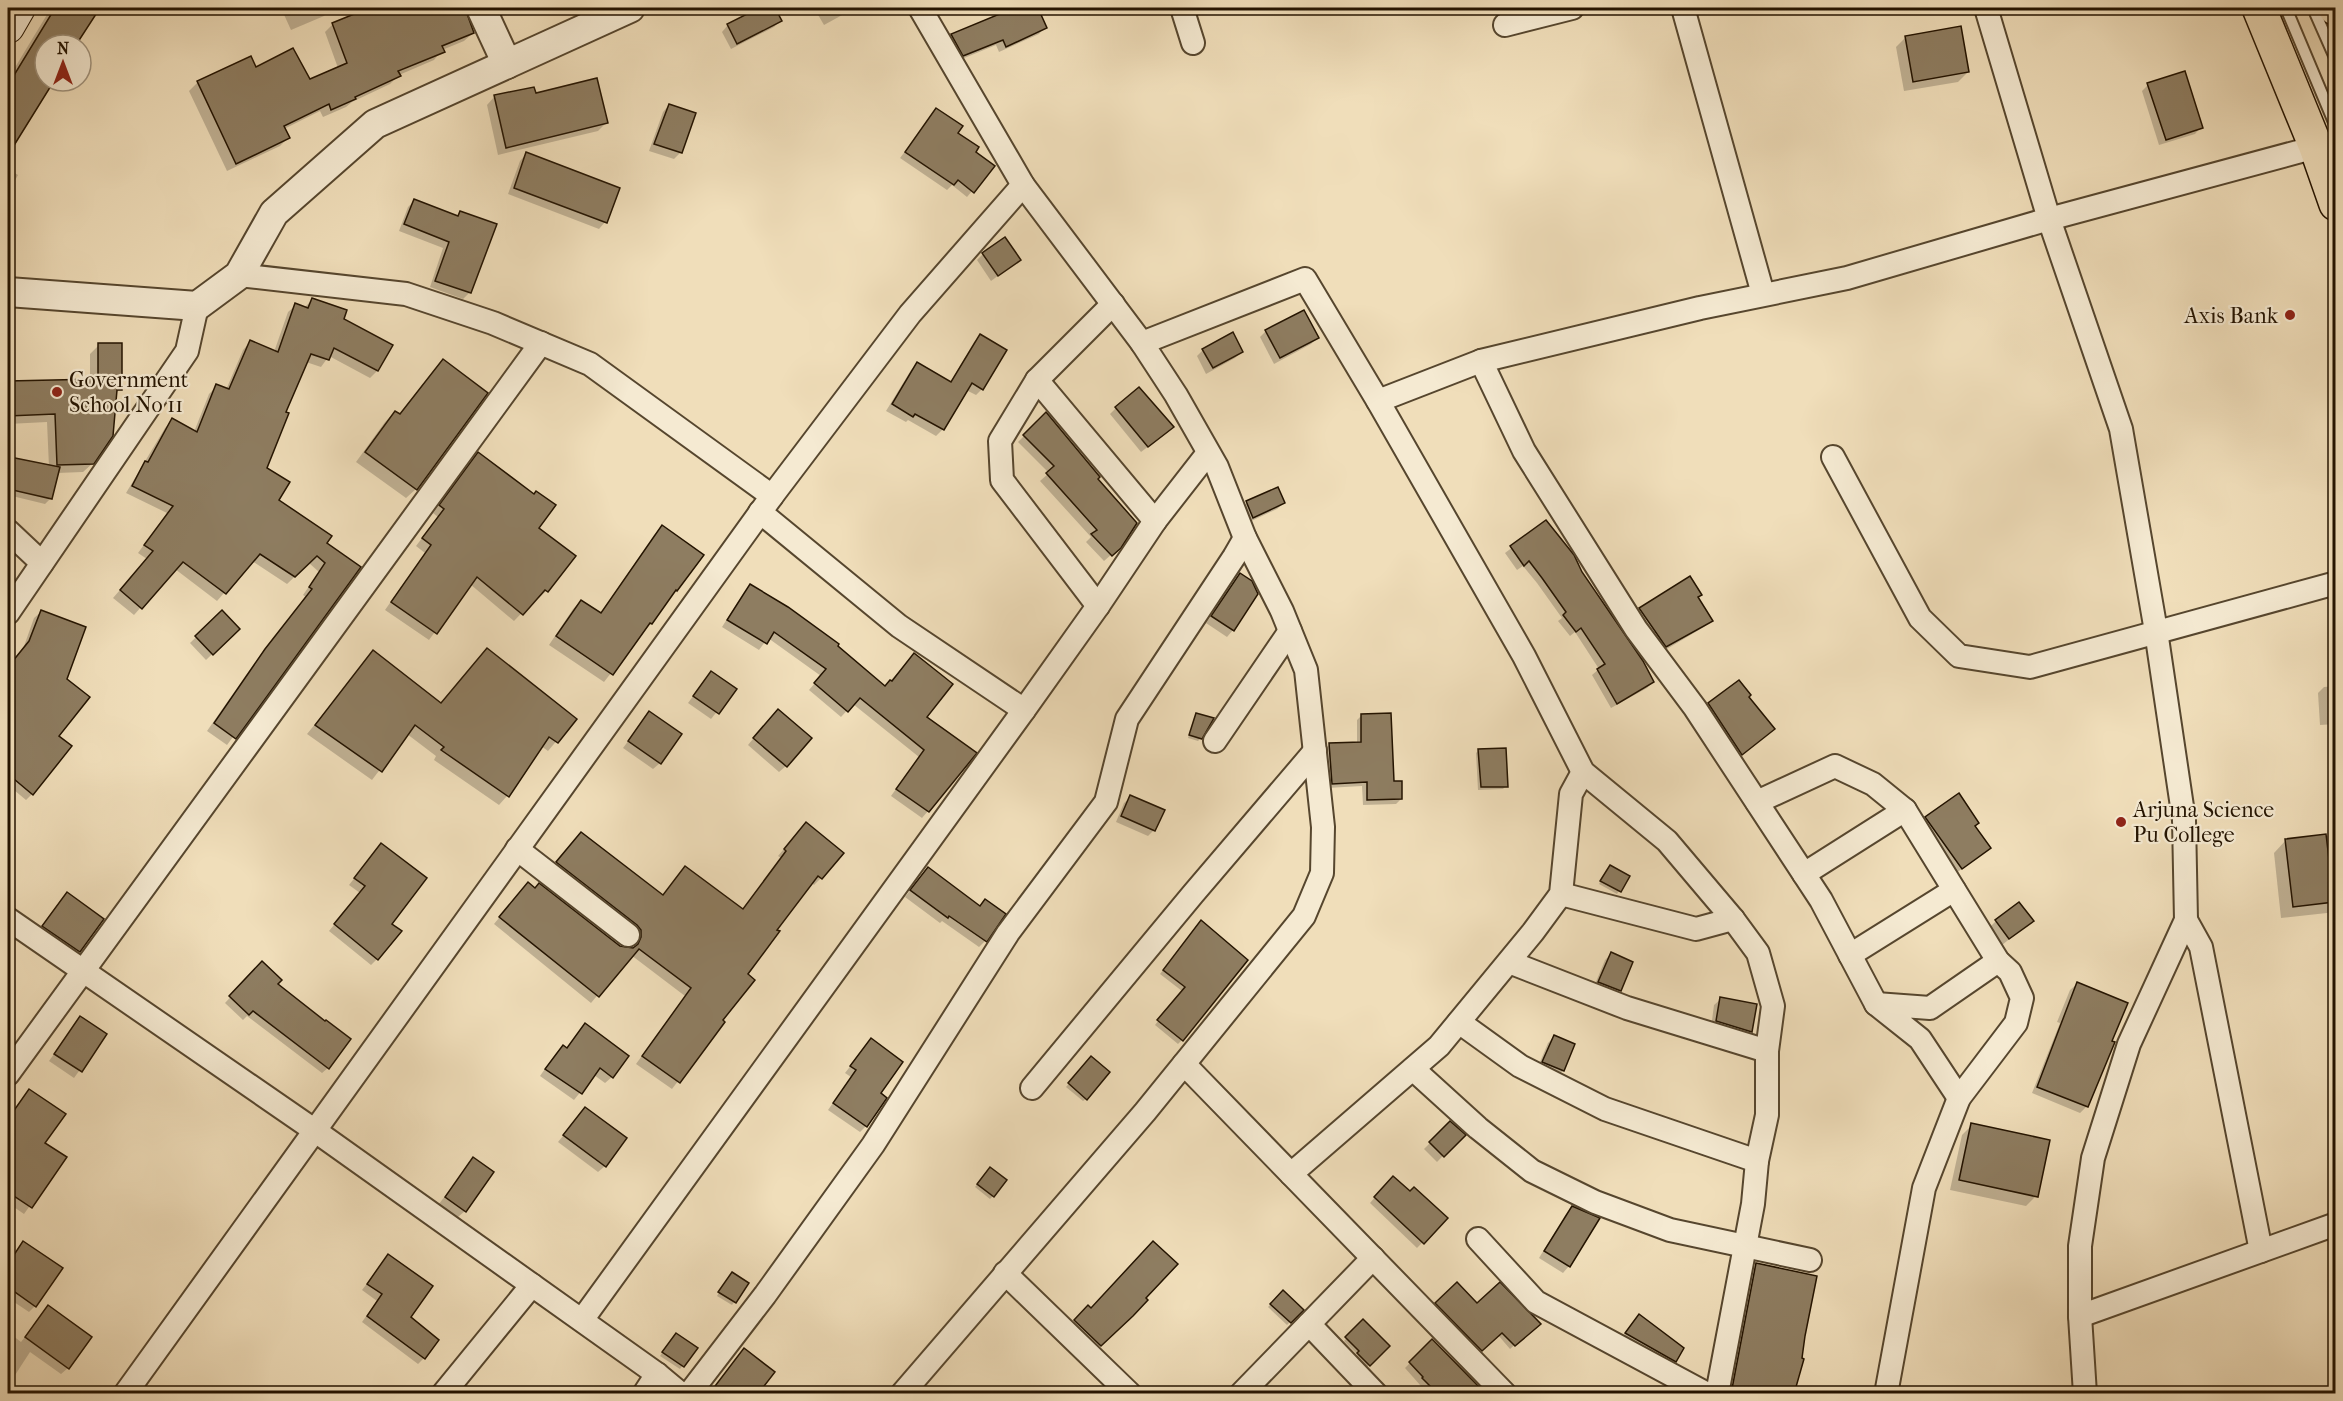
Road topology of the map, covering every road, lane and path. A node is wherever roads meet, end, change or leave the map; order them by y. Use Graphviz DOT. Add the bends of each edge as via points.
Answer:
graph roads {
  1 [pos="19,8"];
  2 [pos="481,8"];
  3 [pos="630,8"];
  4 [pos="920,8"];
  5 [pos="1182,8"];
  6 [pos="1572,8"];
  7 [pos="1683,8"];
  8 [pos="1986,8"];
  9 [pos="2259,8"];
  10 [pos="2286,8"];
  11 [pos="2313,8"];
  12 [pos="1505,25"];
  13 [pos="8,27"];
  14 [pos="1193,43"];
  15 [pos="2336,60"];
  16 [pos="507,64"];
  17 [pos="2326,137"];
  18 [pos="1023,185"];
  19 [pos="2336,204"];
  20 [pos="2049,219"];
  21 [pos="239,275"];
  22 [pos="8,292"];
  23 [pos="1763,294"];
  24 [pos="1113,304"];
  25 [pos="197,306"];
  26 [pos="1142,343"];
  27 [pos="541,344"];
  28 [pos="1481,361"];
  29 [pos="1037,380"];
  30 [pos="1378,401"];
  31 [pos="1208,453"];
  32 [pos="1833,458"];
  33 [pos="766,504"];
  34 [pos="1155,521"];
  35 [pos="8,531"];
  36 [pos="1245,538"];
  37 [pos="42,563"];
  38 [pos="2336,583"];
  39 [pos="1098,606"];
  40 [pos="8,613"];
  41 [pos="1290,631"];
  42 [pos="2156,631"];
  43 [pos="1024,710"];
  44 [pos="1215,741"];
  45 [pos="1315,751"];
  46 [pos="1583,772"];
  47 [pos="1757,802"];
  48 [pos="1905,810"];
  49 [pos="517,849"];
  50 [pos="1804,874"];
  51 [pos="1954,890"];
  52 [pos="1561,894"];
  53 [pos="8,919"];
  54 [pos="1733,919"];
  55 [pos="2186,920"];
  56 [pos="628,934"];
  57 [pos="1850,956"];
  58 [pos="1998,961"];
  59 [pos="1509,962"];
  60 [pos="84,972"];
  61 [pos="1876,1004"];
  62 [pos="1459,1022"];
  63 [pos="1767,1051"];
  64 [pos="1184,1064"];
  65 [pos="1413,1069"];
  66 [pos="8,1074"];
  67 [pos="1032,1088"];
  68 [pos="1959,1098"];
  69 [pos="314,1130"];
  70 [pos="1757,1161"];
  71 [pos="1291,1174"];
  72 [pos="2336,1224"];
  73 [pos="1478,1239"];
  74 [pos="1745,1245"];
  75 [pos="2261,1251"];
  76 [pos="1373,1258"];
  77 [pos="1810,1260"];
  78 [pos="1005,1273"];
  79 [pos="532,1284"];
  80 [pos="2080,1316"];
  81 [pos="582,1320"];
  82 [pos="1309,1324"];
  83 [pos="657,1374"];
  84 [pos="125,1394"];
  85 [pos="443,1394"];
  86 [pos="644,1394"];
  87 [pos="681,1394"];
  88 [pos="689,1394"];
  89 [pos="902,1394"];
  90 [pos="1130,1394"];
  91 [pos="1241,1394"];
  92 [pos="1376,1394"];
  93 [pos="1505,1394"];
  94 [pos="1707,1394"];
  95 [pos="1717,1394"];
  96 [pos="1886,1394"];
  97 [pos="2085,1394"];
  1 -- 13 [label="main road"];
  2 -- 16 [label="street"];
  3 -- 16 [label="street"];
  4 -- 18 [label="street"];
  5 -- 14 [label="street"];
  6 -- 12 [label="street"];
  7 -- 23 [label="street"];
  8 -- 20 [label="street"];
  9 -- 17 [label="main road"];
  10 -- 17 [label="lane"];
  11 -- 15 [label="lane"];
  16 -- 21 [label="street" via="375,124 274,213"];
  17 -- 19 [label="main road"];
  17 -- 20 [label="street"];
  18 -- 24 [label="street"];
  18 -- 33 [label="street" via="910,314"];
  20 -- 23 [label="street" via="1847,278"];
  20 -- 42 [label="street" via="2121,429"];
  21 -- 25 [label="street"];
  21 -- 27 [label="street" via="406,294 493,322"];
  22 -- 25 [label="street"];
  23 -- 28 [label="street"];
  24 -- 26 [label="street"];
  24 -- 29 [label="street"];
  25 -- 37 [label="street" via="187,351"];
  26 -- 30 [label="street" via="1305,279"];
  26 -- 31 [label="street"];
  27 -- 33 [label="street" via="590,364"];
  27 -- 60 [label="street"];
  28 -- 30 [label="street"];
  28 -- 47 [label="street" via="1524,451 1636,629 1695,708"];
  29 -- 34 [label="street"];
  29 -- 39 [label="street" via="1000,441 1002,480"];
  30 -- 46 [label="street" via="1524,656"];
  31 -- 34 [label="street"];
  31 -- 36 [label="street"];
  32 -- 42 [label="street" via="1920,618 1959,656 2030,667"];
  33 -- 43 [label="street" via="899,626"];
  33 -- 49 [label="street"];
  34 -- 39 [label="street"];
  35 -- 37 [label="street"];
  36 -- 41 [label="street"];
  36 -- 88 [label="street" via="1127,720 1106,802 1008,933 866,1154"];
  37 -- 40 [label="street"];
  38 -- 42 [label="street"];
  39 -- 43 [label="street"];
  41 -- 44 [label="street"];
  41 -- 45 [label="street" via="1306,670"];
  42 -- 55 [label="street" via="2184,820"];
  43 -- 81 [label="street"];
  45 -- 64 [label="street" via="1323,827 1322,873 1304,916"];
  45 -- 67 [label="street"];
  46 -- 52 [label="street" via="1571,794"];
  46 -- 54 [label="street" via="1667,841"];
  47 -- 48 [label="street" via="1835,766 1873,784"];
  47 -- 50 [label="street"];
  48 -- 50 [label="street"];
  48 -- 51 [label="street"];
  49 -- 56 [label="street"];
  49 -- 69 [label="street"];
  50 -- 57 [label="street"];
  51 -- 57 [label="street"];
  51 -- 58 [label="street"];
  52 -- 54 [label="street" via="1696,929"];
  52 -- 59 [label="street"];
  53 -- 60 [label="street"];
  54 -- 63 [label="street" via="1758,953 1773,1006"];
  55 -- 75 [label="street" via="2201,947"];
  55 -- 80 [label="street" via="2129,1044 2093,1158 2080,1246"];
  57 -- 61 [label="street"];
  58 -- 61 [label="street" via="1930,1008"];
  58 -- 68 [label="street" via="2010,972 2022,998 2016,1023"];
  59 -- 62 [label="street"];
  59 -- 63 [label="street" via="1627,1008"];
  60 -- 66 [label="street"];
  60 -- 69 [label="street"];
  61 -- 68 [label="street" via="1920,1039"];
  62 -- 65 [label="street"];
  62 -- 70 [label="street" via="1520,1066 1605,1109"];
  63 -- 70 [label="street" via="1767,1115"];
  64 -- 71 [label="street"];
  64 -- 78 [label="street"];
  65 -- 71 [label="street"];
  65 -- 74 [label="street" via="1532,1171 1595,1202 1670,1230"];
  68 -- 96 [label="street" via="1924,1188"];
  69 -- 79 [label="street"];
  69 -- 84 [label="street"];
  70 -- 74 [label="street"];
  71 -- 76 [label="street"];
  72 -- 75 [label="street"];
  73 -- 94 [label="street" via="1536,1302"];
  74 -- 77 [label="street"];
  74 -- 95 [label="street"];
  75 -- 80 [label="street"];
  76 -- 82 [label="street"];
  76 -- 93 [label="street"];
  78 -- 89 [label="street"];
  78 -- 90 [label="street"];
  79 -- 81 [label="street"];
  79 -- 85 [label="street"];
  80 -- 97 [label="street"];
  81 -- 83 [label="street"];
  82 -- 91 [label="street"];
  82 -- 92 [label="street"];
  83 -- 86 [label="street"];
  83 -- 87 [label="street"];
}
